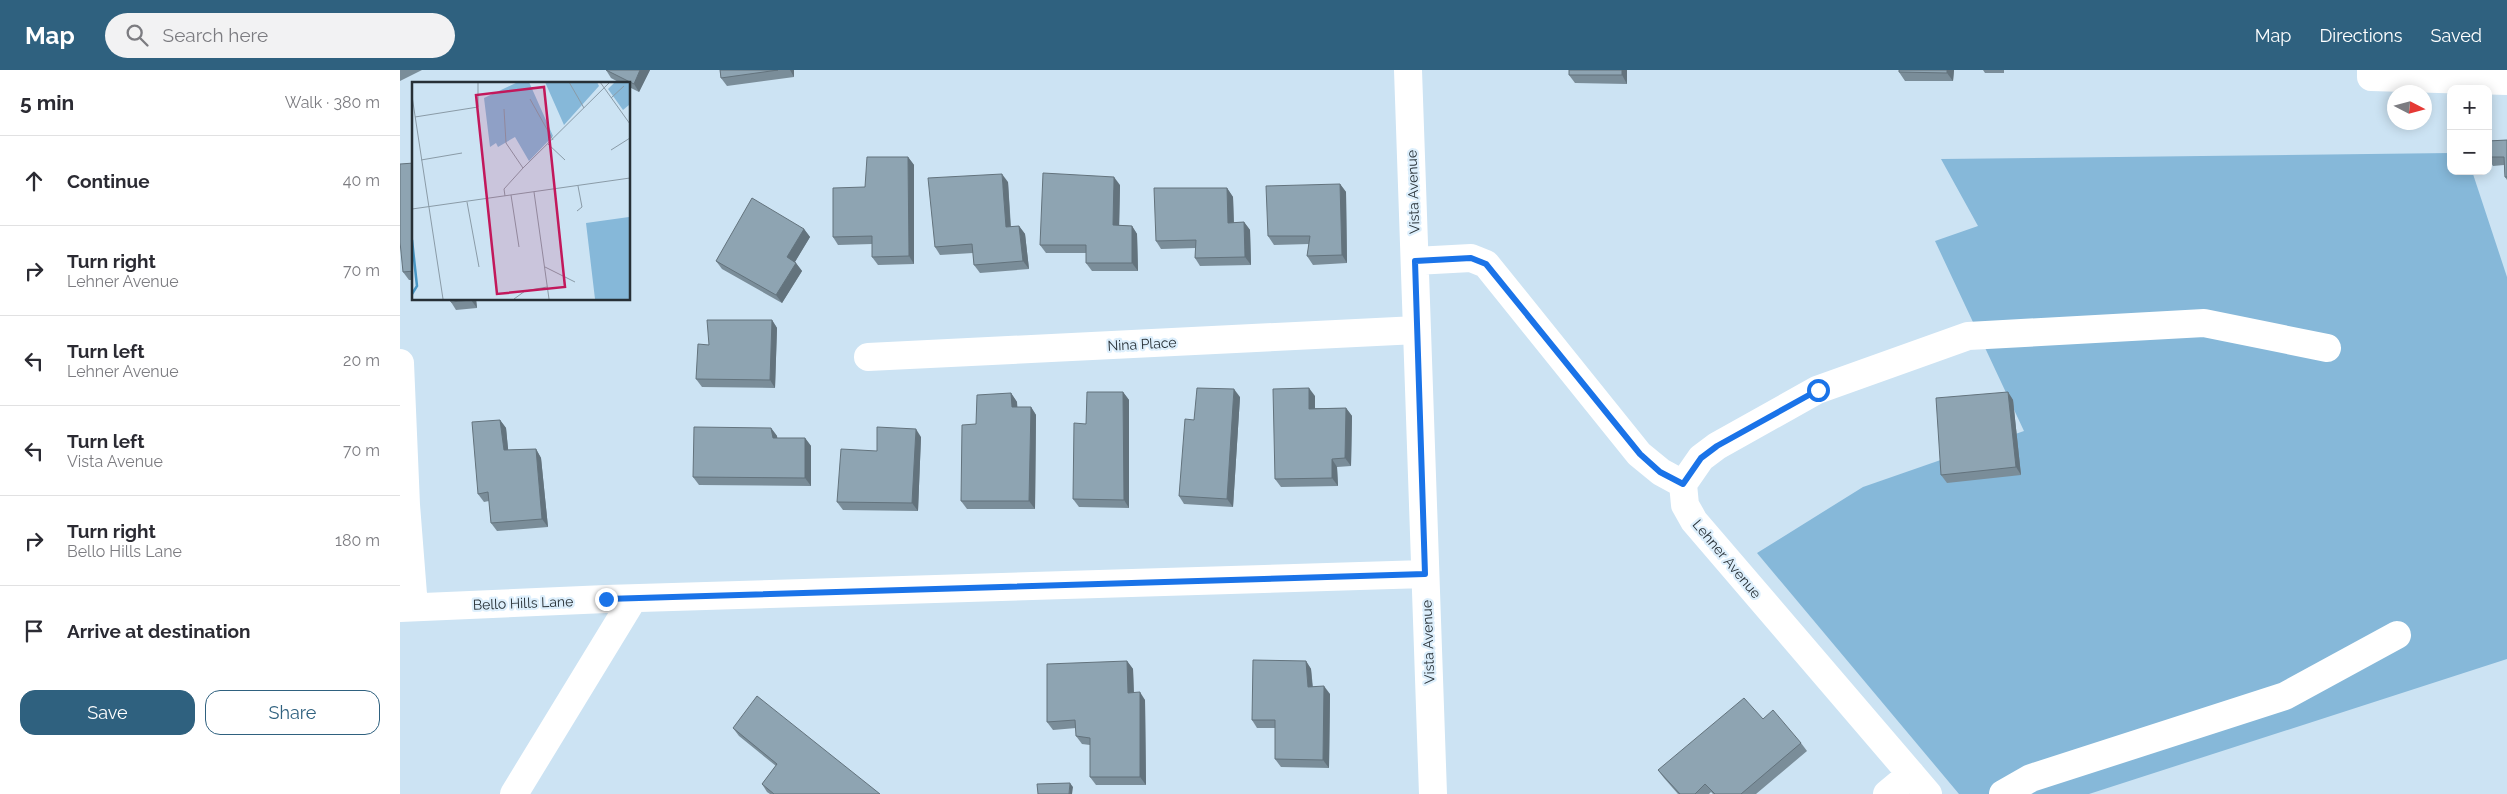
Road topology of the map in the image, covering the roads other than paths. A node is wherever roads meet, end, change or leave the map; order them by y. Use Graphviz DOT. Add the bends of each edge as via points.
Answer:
graph roads {
  1 [pos="1408,70"];
  2 [pos="2371,73"];
  3 [pos="2507,81"];
  4 [pos="1415,261"];
  5 [pos="1417,330"];
  6 [pos="2327,348"];
  7 [pos="868,357"];
  8 [pos="400,363"];
  9 [pos="1683,484"];
  10 [pos="1425,574"];
  11 [pos="633,599"];
  12 [pos="407,608"];
  13 [pos="2397,635"];
  14 [pos="1920,784"];
  15 [pos="514,794"];
  16 [pos="1433,794"];
  17 [pos="1886,794"];
  18 [pos="2002,794"];
  1 -- 4 [label="street, Vista Avenue"];
  2 -- 3 [label="street"];
  4 -- 5 [label="street, Vista Avenue"];
  4 -- 9 [label="street" via="1471,258 1486,264 1640,454 1660,472"];
  5 -- 7 [label="street, Nina Place"];
  5 -- 10 [label="street, Vista Avenue"];
  6 -- 9 [label="street" via="2204,323 1968,336 1818,390 1717,446 1701,458"];
  8 -- 12 [label="street"];
  9 -- 14 [label="street, Lehner Avenue" via="1685,505 1694,521"];
  10 -- 11 [label="street, Bello Hills Lane"];
  10 -- 16 [label="street, Vista Avenue"];
  11 -- 12 [label="street, Bello Hills Lane"];
  11 -- 15 [label="street"];
  13 -- 18 [label="street" via="2285,696 2031,778"];
  14 -- 17 [label="street"];
}
